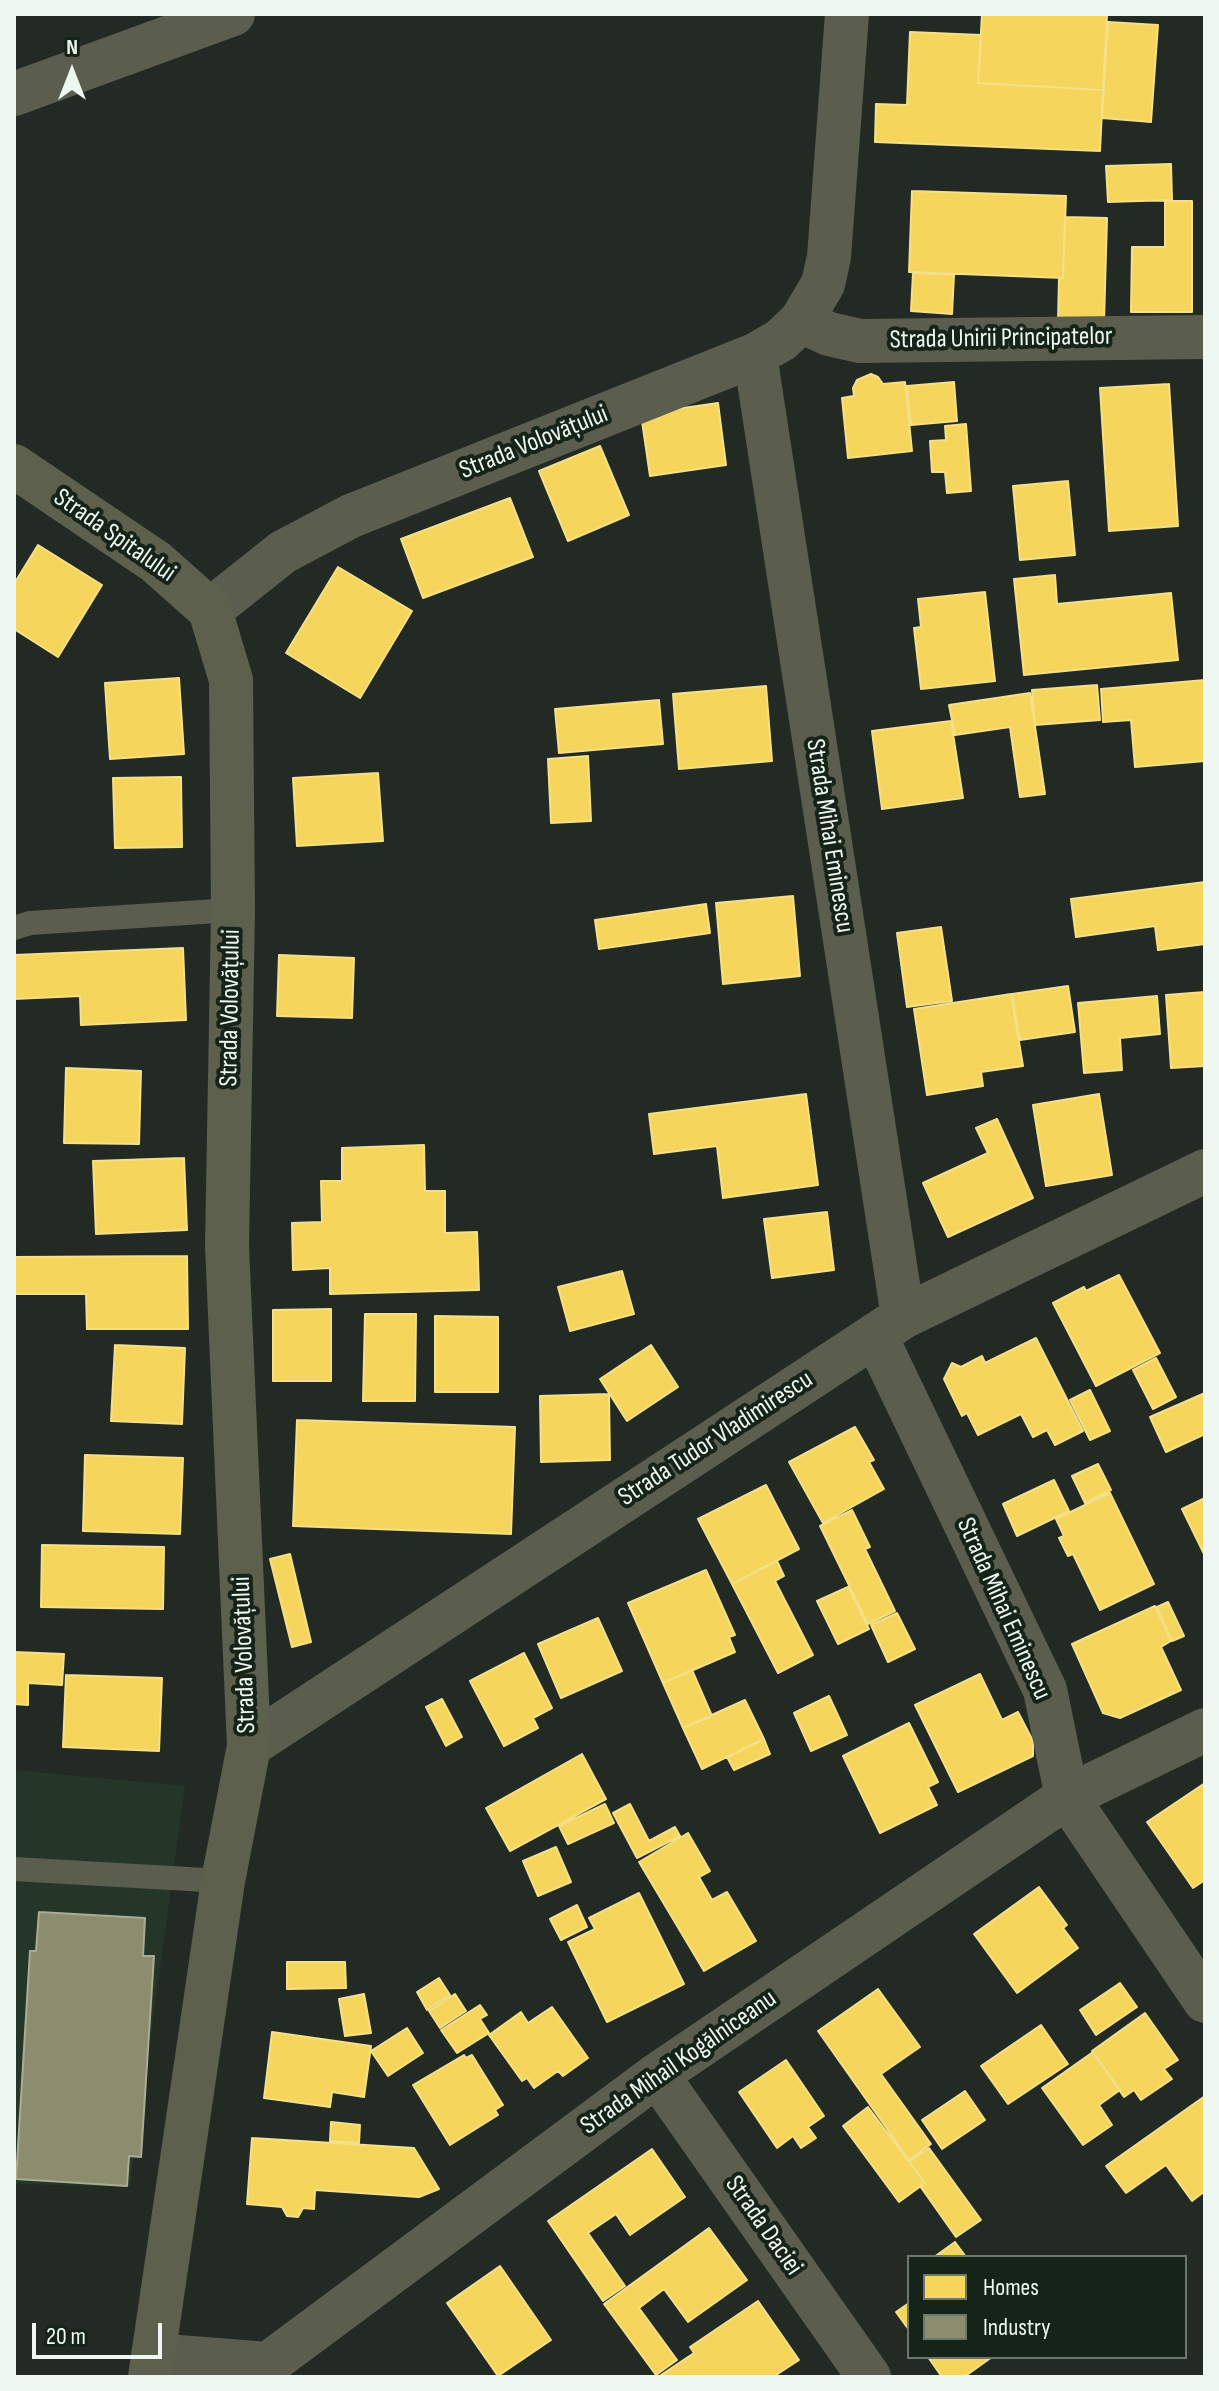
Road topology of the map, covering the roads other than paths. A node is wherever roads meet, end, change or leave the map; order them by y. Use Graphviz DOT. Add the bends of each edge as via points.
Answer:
graph roads {
  1 [pos="233,14"];
  2 [pos="847,14"];
  3 [pos="14,94"];
  4 [pos="801,321"];
  5 [pos="1205,337"];
  6 [pos="755,355"];
  7 [pos="14,466"];
  8 [pos="210,610"];
  9 [pos="233,910"];
  10 [pos="14,928"];
  11 [pos="1205,1171"];
  12 [pos="889,1326"];
  13 [pos="1205,1730"];
  14 [pos="249,1746"];
  15 [pos="1067,1797"];
  16 [pos="14,1869"];
  17 [pos="223,1881"];
  18 [pos="1205,2001"];
  19 [pos="657,2075"];
  20 [pos="152,2366"];
  21 [pos="272,2370"];
  22 [pos="869,2377"];
  1 -- 3 [label="street"];
  2 -- 4 [label="street, Strada Volovățului" via="829,257 823,284"];
  4 -- 5 [label="street, Strada Unirii Principatelor" via="860,341"];
  4 -- 6 [label="street, Strada Volovățului"];
  6 -- 8 [label="street, Strada Volovățului" via="351,516 283,552"];
  6 -- 12 [label="street, Strada Mihai Eminescu"];
  7 -- 8 [label="main road, Strada Spitalului" via="156,562"];
  8 -- 9 [label="main road, Strada Volovățului" via="231,680"];
  9 -- 10 [label="lane"];
  9 -- 14 [label="main road, Strada Volovățului" via="227,1246"];
  11 -- 12 [label="street, Strada Tudor Vladimirescu"];
  12 -- 14 [label="street, Strada Tudor Vladimirescu"];
  12 -- 15 [label="street, Strada Mihai Eminescu" via="1045,1690"];
  13 -- 15 [label="street, Strada Mihail Kogălniceanu"];
  14 -- 17 [label="main road, Strada Volovățului"];
  15 -- 18 [label="street, Strada Mihai Eminescu"];
  15 -- 19 [label="street, Strada Mihail Kogălniceanu"];
  16 -- 17 [label="lane"];
  17 -- 20 [label="main road, Strada Volovățului"];
  19 -- 21 [label="street, Strada Mihail Kogălniceanu"];
  19 -- 22 [label="street, Strada Daciei"];
  20 -- 21 [label="street, Strada Mihail Kogălniceanu"];
}
